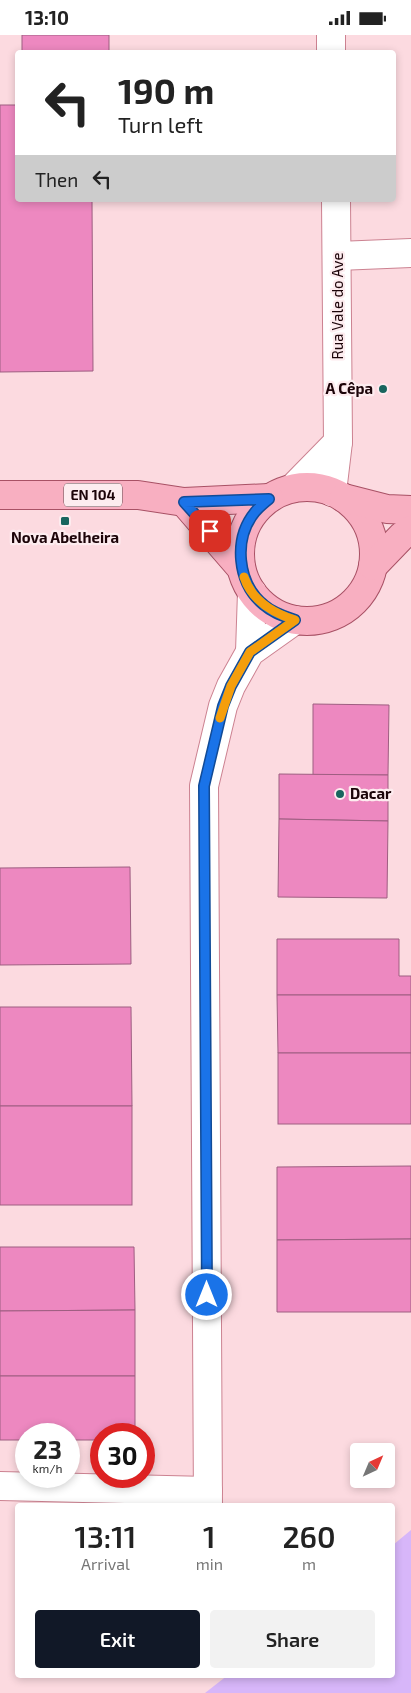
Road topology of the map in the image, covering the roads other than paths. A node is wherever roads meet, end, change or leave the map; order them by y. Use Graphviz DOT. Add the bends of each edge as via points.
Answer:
graph roads {
  1 [pos="331,35"];
  2 [pos="331,50"];
  3 [pos="336,202"];
  4 [pos="411,253"];
  5 [pos="338,256"];
  6 [pos="338,441"];
  7 [pos="281,493"];
  8 [pos="0,495"];
  9 [pos="338,495"];
  10 [pos="184,502"];
  11 [pos="411,510"];
  12 [pos="411,530"];
  13 [pos="373,566"];
  14 [pos="247,580"];
  15 [pos="295,620"];
  16 [pos="250,652"];
  17 [pos="0,1486"];
  18 [pos="208,1498"];
  1 -- 2 [label="street"];
  3 -- 5 [label="street, Rua Vale do Ave"];
  4 -- 5 [label="street"];
  5 -- 6 [label="street, Rua Vale do Ave"];
  6 -- 7 [label="street"];
  6 -- 9 [label="street, Rua Vale do Ave"];
  7 -- 9 [label="main road, EN 104" via="313,487"];
  7 -- 10 [label="main road, EN 104"];
  7 -- 14 [label="main road" via="254,512 245,529 240,548"];
  8 -- 10 [label="main road, EN 104" via="138,495"];
  9 -- 11 [label="main road, EN 104" via="387,509"];
  9 -- 13 [label="main road" via="359,511 369,528 374,547"];
  10 -- 14 [label="main road"];
  12 -- 13 [label="main road"];
  13 -- 15 [label="main road" via="366,586 353,603 316,621"];
  14 -- 15 [label="main road" via="264,605 278,615"];
  14 -- 16 [label="street"];
  15 -- 16 [label="street"];
  16 -- 18 [label="street" via="223,706 204,786"];
  17 -- 18 [label="street"];
}
